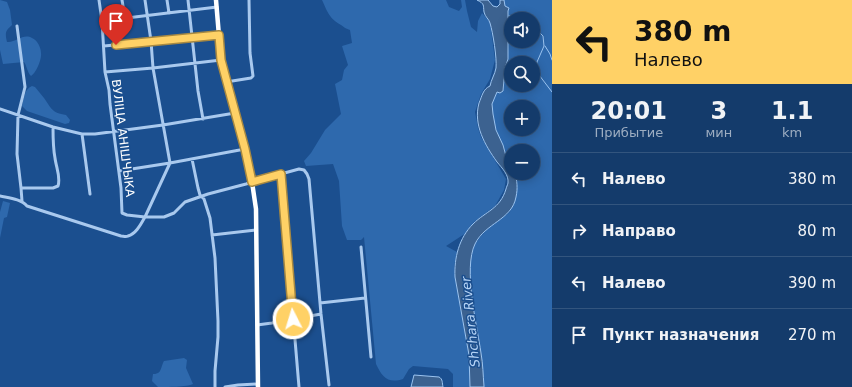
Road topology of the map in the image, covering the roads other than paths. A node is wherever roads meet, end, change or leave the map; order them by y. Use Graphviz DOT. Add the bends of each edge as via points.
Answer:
graph roads {
  1 [pos="99,0"];
  2 [pos="122,0"];
  3 [pos="145,0"];
  4 [pos="166,0"];
  5 [pos="188,0"];
  6 [pos="216,0"];
  7 [pos="250,0"];
  8 [pos="217,7"];
  9 [pos="189,10"];
  10 [pos="169,13"];
  11 [pos="148,15"];
  12 [pos="125,18"];
  13 [pos="102,21"];
  14 [pos="17,26"];
  15 [pos="219,35"];
  16 [pos="192,37"];
  17 [pos="151,41"];
  18 [pos="104,46"];
  19 [pos="221,60"];
  20 [pos="195,63"];
  21 [pos="153,68"];
  22 [pos="106,72"];
  23 [pos="226,82"];
  24 [pos="0,108"];
  25 [pos="235,113"];
  26 [pos="18,115"];
  27 [pos="203,118"];
  28 [pos="53,126"];
  29 [pos="163,126"];
  30 [pos="114,133"];
  31 [pos="82,134"];
  32 [pos="245,149"];
  33 [pos="192,159"];
  34 [pos="170,163"];
  35 [pos="119,171"];
  36 [pos="281,174"];
  37 [pos="252,182"];
  38 [pos="21,188"];
  39 [pos="90,194"];
  40 [pos="0,196"];
  41 [pos="203,197"];
  42 [pos="22,201"];
  43 [pos="145,217"];
  44 [pos="256,230"];
  45 [pos="212,235"];
  46 [pos="360,247"];
  47 [pos="365,298"];
  48 [pos="320,303"];
  49 [pos="322,314"];
  50 [pos="293,319"];
  51 [pos="257,325"];
  52 [pos="371,357"];
  53 [pos="258,385"];
  54 [pos="329,385"];
  55 [pos="215,387"];
  56 [pos="225,387"];
  57 [pos="299,387"];
  1 -- 13 [label="street, ВУЛІЦА АНІШЧЫКА"];
  2 -- 12 [label="street"];
  3 -- 11 [label="street"];
  4 -- 10 [label="street"];
  5 -- 9 [label="street"];
  6 -- 8 [label="highway"];
  7 -- 23 [label="street" via="250,53 253,76"];
  8 -- 9 [label="street"];
  8 -- 15 [label="highway"];
  9 -- 10 [label="street"];
  9 -- 16 [label="street"];
  10 -- 11 [label="street"];
  11 -- 12 [label="street"];
  11 -- 17 [label="street"];
  12 -- 13 [label="street"];
  13 -- 18 [label="street, ВУЛІЦА АНІШЧЫКА"];
  14 -- 26 [label="street" via="25,87"];
  15 -- 16 [label="street"];
  15 -- 19 [label="highway"];
  16 -- 17 [label="street"];
  16 -- 20 [label="street"];
  17 -- 18 [label="street"];
  17 -- 21 [label="street"];
  18 -- 22 [label="street, ВУЛІЦА АНІШЧЫКА"];
  19 -- 20 [label="street"];
  19 -- 23 [label="highway"];
  20 -- 21 [label="street"];
  20 -- 27 [label="street"];
  21 -- 22 [label="street"];
  21 -- 29 [label="street"];
  22 -- 30 [label="street, ВУЛІЦА АНІШЧЫКА"];
  23 -- 25 [label="highway"];
  24 -- 26 [label="street"];
  25 -- 27 [label="street"];
  25 -- 32 [label="highway"];
  26 -- 28 [label="street"];
  26 -- 38 [label="street" via="17,154"];
  27 -- 29 [label="street"];
  28 -- 31 [label="street"];
  28 -- 38 [label="street" via="58,186"];
  29 -- 30 [label="street"];
  29 -- 34 [label="street"];
  30 -- 31 [label="street"];
  30 -- 35 [label="street, ВУЛІЦА АНІШЧЫКА"];
  31 -- 39 [label="street"];
  32 -- 33 [label="street"];
  32 -- 37 [label="highway"];
  33 -- 34 [label="street"];
  33 -- 41 [label="street" via="200,195"];
  34 -- 35 [label="street"];
  34 -- 43 [label="street"];
  35 -- 43 [label="street, ВУЛІЦА АНІШЧЫКА" via="122,213"];
  36 -- 37 [label="street, ВУЛІЦА АНІШЧЫКА"];
  36 -- 48 [label="street, ВУЛІЦА АНІШЧЫКА" via="299,169 308,174"];
  36 -- 50 [label="street"];
  37 -- 41 [label="street, ВУЛІЦА АНІШЧЫКА"];
  37 -- 44 [label="highway"];
  38 -- 42 [label="street"];
  40 -- 42 [label="street"];
  41 -- 43 [label="street, ВУЛІЦА АНІШЧЫКА" via="185,202 174,213"];
  41 -- 45 [label="street"];
  42 -- 43 [label="street" via="27,206 121,236 129,236"];
  44 -- 45 [label="street"];
  44 -- 51 [label="highway"];
  45 -- 55 [label="street" via="218,321"];
  46 -- 47 [label="street"];
  47 -- 48 [label="street"];
  47 -- 52 [label="street"];
  48 -- 49 [label="street"];
  49 -- 50 [label="street"];
  49 -- 54 [label="street"];
  50 -- 51 [label="street"];
  50 -- 57 [label="street"];
  51 -- 53 [label="highway"];
  53 -- 56 [label="street"];
}
